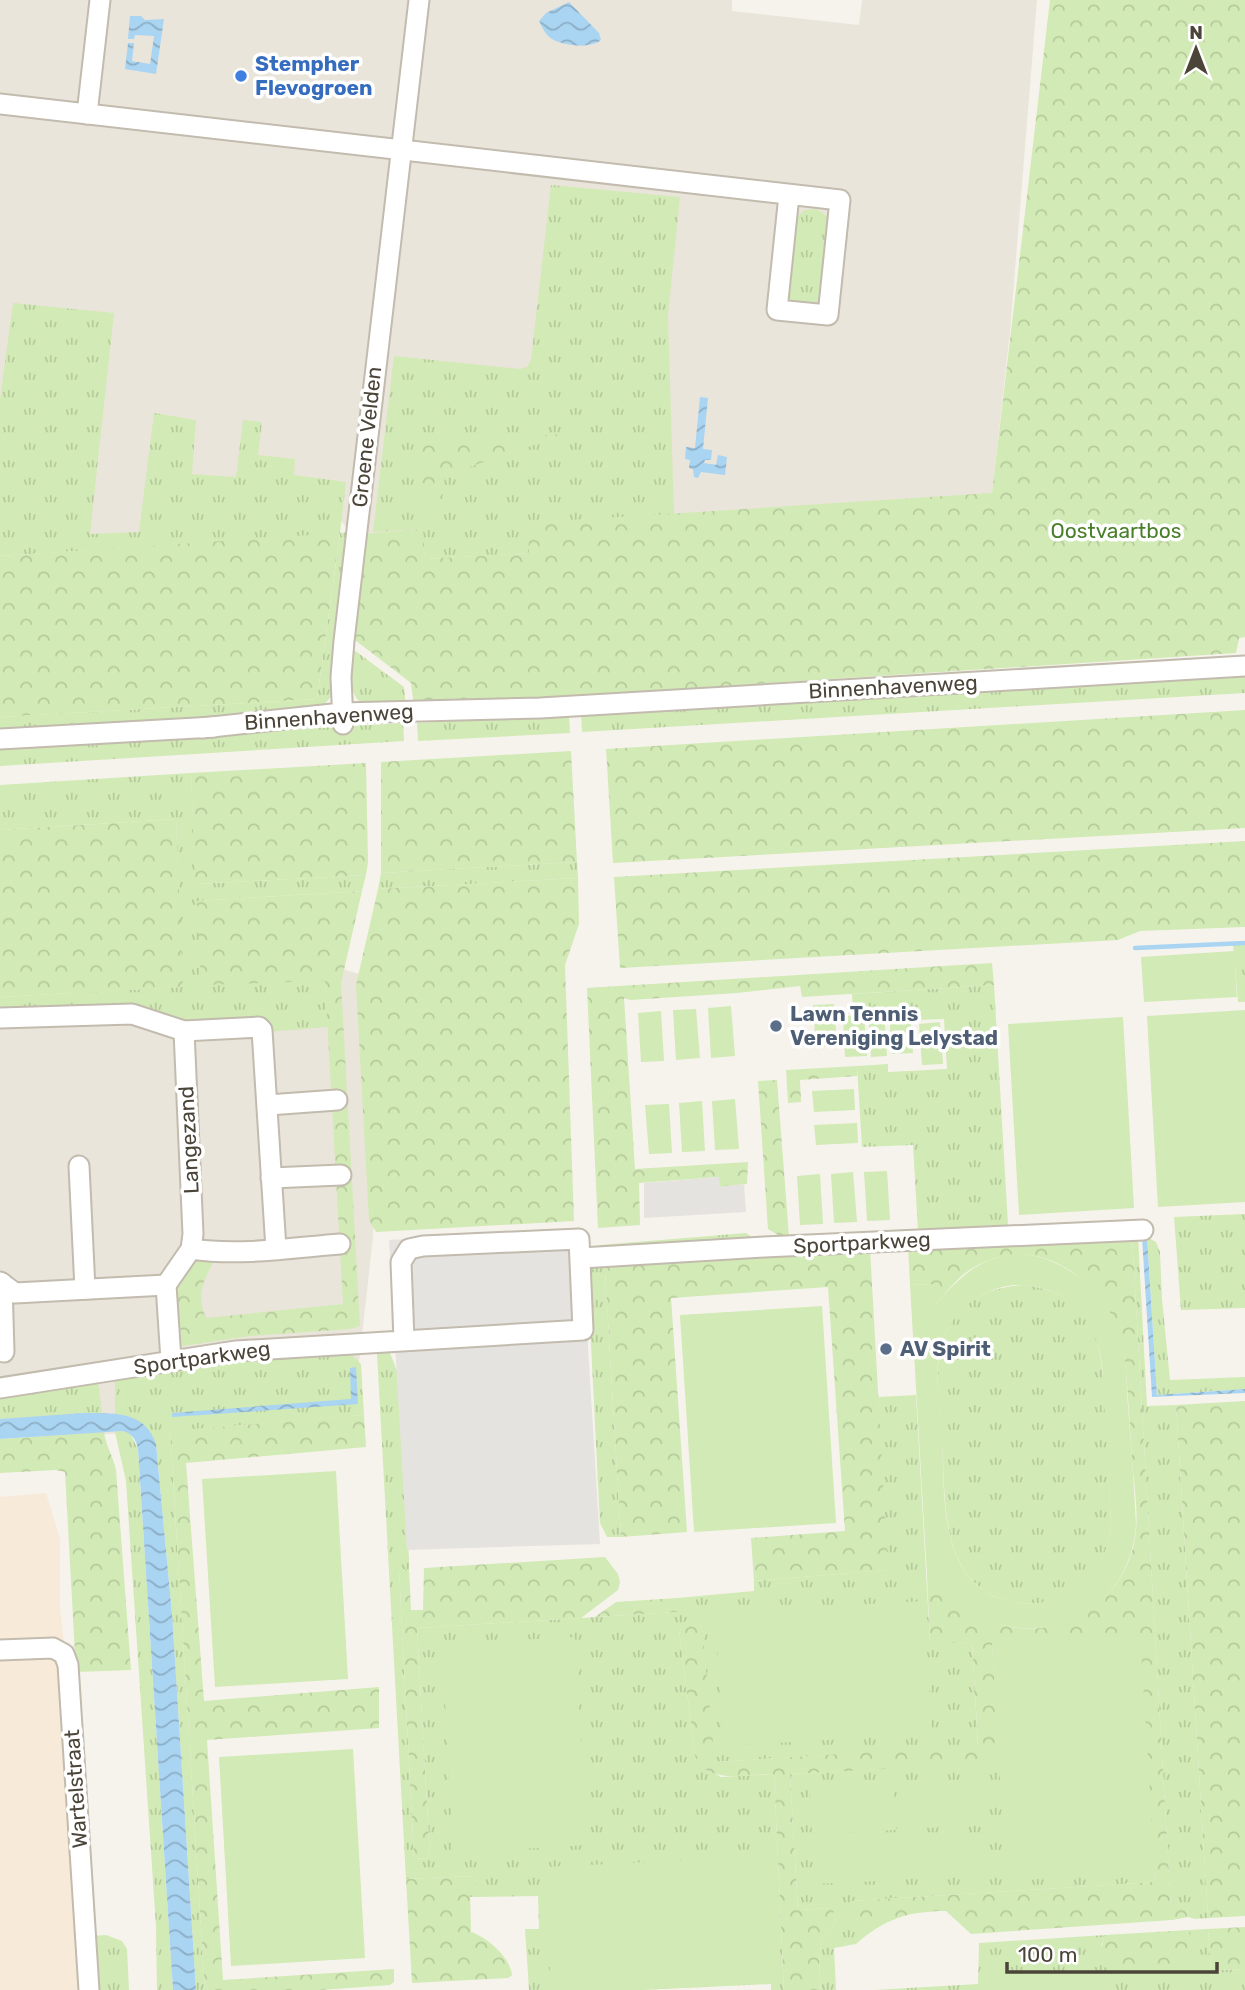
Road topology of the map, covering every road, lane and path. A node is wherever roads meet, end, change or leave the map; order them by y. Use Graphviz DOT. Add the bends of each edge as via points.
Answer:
graph roads {
  1 [pos="100,0"];
  2 [pos="419,0"];
  3 [pos="0,104"];
  4 [pos="87,114"];
  5 [pos="400,151"];
  6 [pos="789,195"];
  7 [pos="1245,666"];
  8 [pos="342,719"];
  9 [pos="0,739"];
  10 [pos="0,1018"];
  11 [pos="184,1031"];
  12 [pos="337,1100"];
  13 [pos="268,1105"];
  14 [pos="79,1166"];
  15 [pos="341,1175"];
  16 [pos="271,1178"];
  17 [pos="1143,1230"];
  18 [pos="340,1244"];
  19 [pos="191,1249"];
  20 [pos="276,1250"];
  21 [pos="580,1258"];
  22 [pos="1,1283"];
  23 [pos="166,1285"];
  24 [pos="85,1289"];
  25 [pos="404,1340"];
  26 [pos="4,1352"];
  27 [pos="171,1360"];
  28 [pos="0,1388"];
  29 [pos="0,1650"];
  30 [pos="89,1990"];
  1 -- 4 [label="street"];
  2 -- 5 [label="street, Groene Velden"];
  3 -- 4 [label="street"];
  4 -- 5 [label="street"];
  5 -- 6 [label="street"];
  5 -- 8 [label="street, Groene Velden" via="344,641"];
  6 -- 6 [label="street" via="777,310 828,316 840,200"];
  7 -- 8 [label="street, Binnenhavenweg" via="540,708 410,721"];
  8 -- 9 [label="street, Binnenhavenweg"];
  10 -- 11 [label="street" via="132,1014"];
  11 -- 13 [label="street" via="259,1027"];
  11 -- 19 [label="street, Langezand"];
  12 -- 13 [label="street"];
  13 -- 16 [label="street"];
  14 -- 24 [label="street"];
  15 -- 16 [label="street"];
  16 -- 20 [label="street"];
  17 -- 21 [label="street, Sportparkweg"];
  18 -- 20 [label="street"];
  19 -- 20 [label="street"];
  19 -- 23 [label="street"];
  21 -- 25 [label="street, Sportparkweg" via="583,1331"];
  21 -- 25 [label="street" via="579,1239 410,1249 401,1262"];
  22 -- 24 [label="street" via="15,1293"];
  22 -- 26 [label="street"];
  23 -- 24 [label="street"];
  23 -- 27 [label="street"];
  25 -- 27 [label="street, Sportparkweg"];
  27 -- 28 [label="street, Sportparkweg"];
  29 -- 30 [label="street, Wartelstraat" via="54,1648 64,1654 68,1665"];
}
